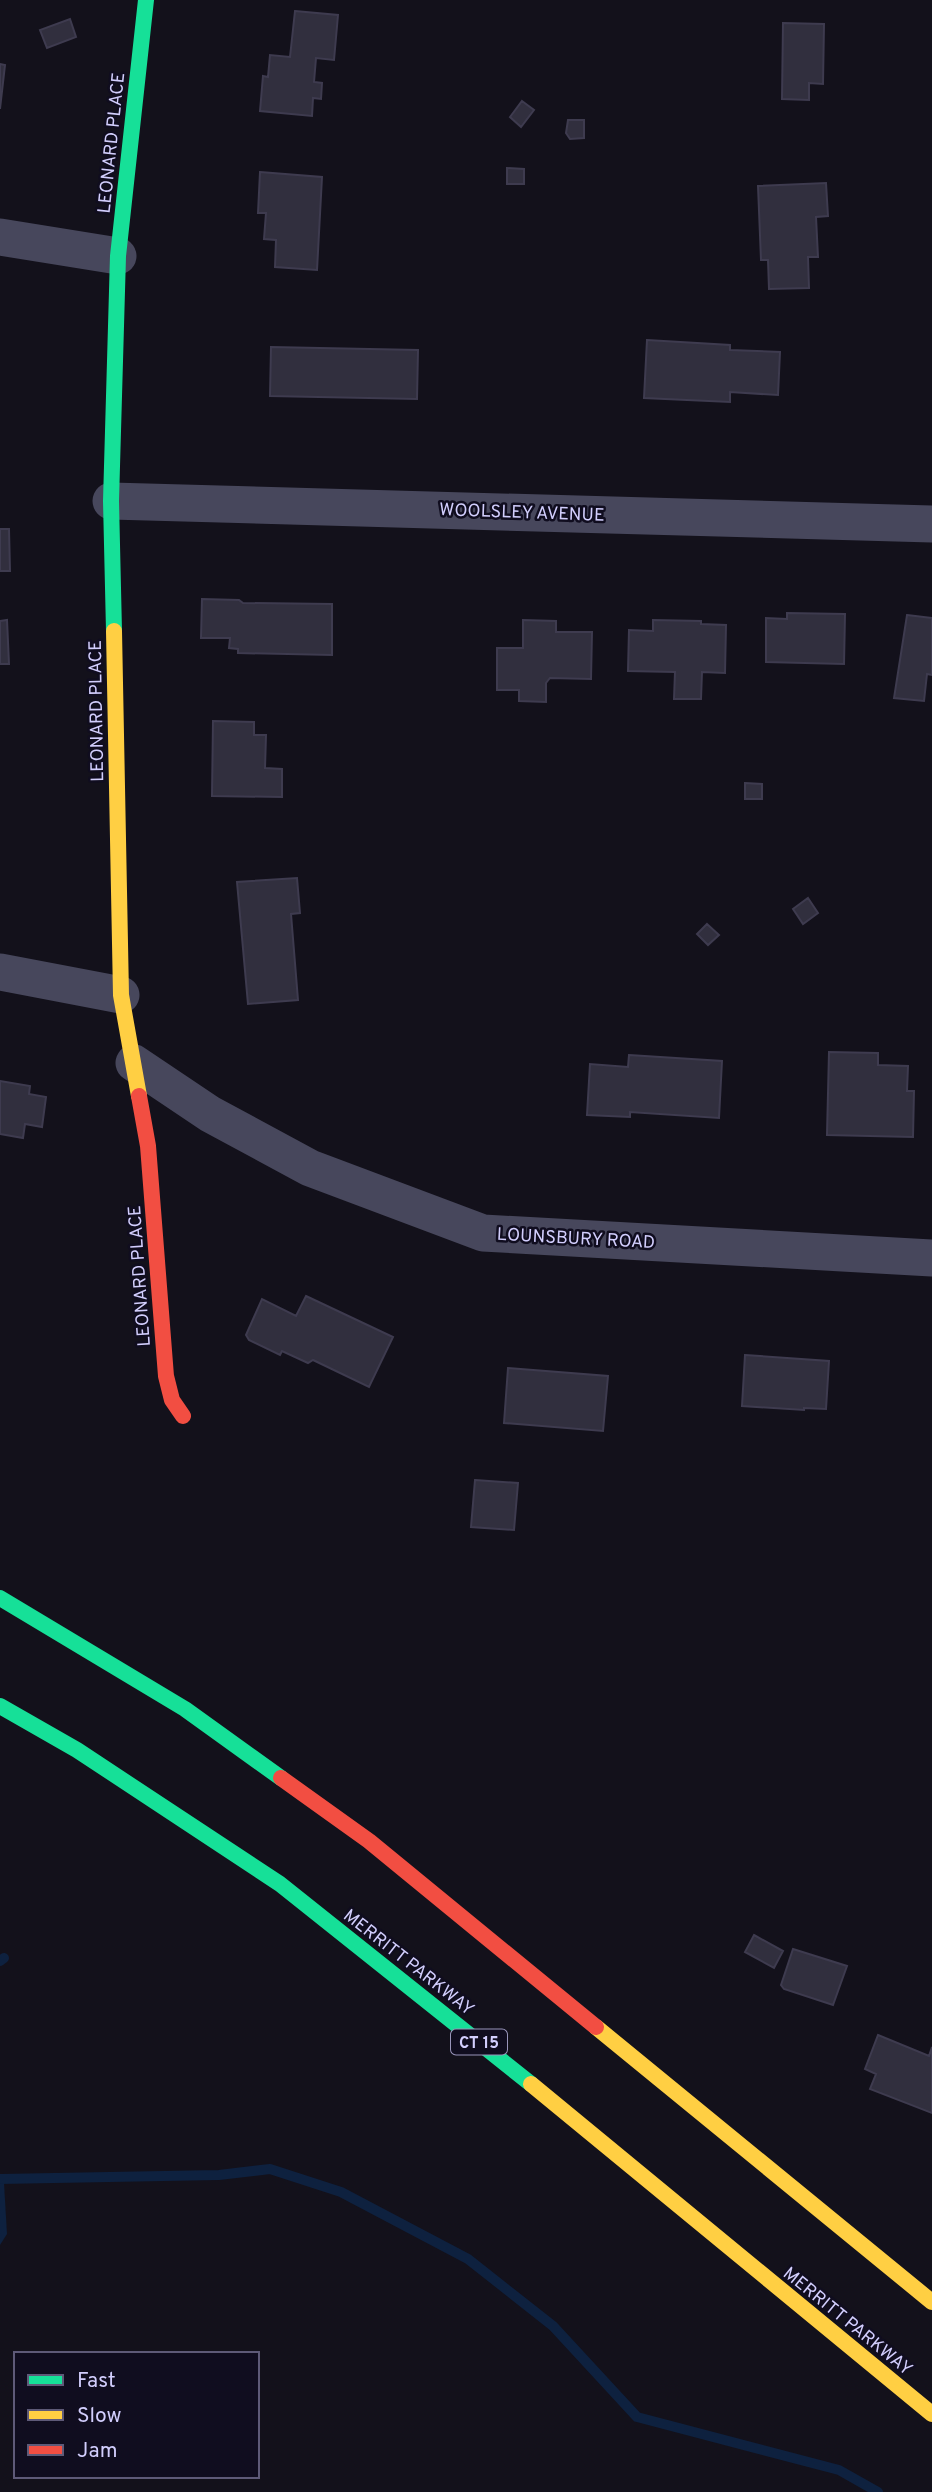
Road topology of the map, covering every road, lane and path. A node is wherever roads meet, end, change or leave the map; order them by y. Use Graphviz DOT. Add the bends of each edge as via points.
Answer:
graph roads {
  1 [pos="146,0"];
  2 [pos="0,237"];
  3 [pos="118,256"];
  4 [pos="111,501"];
  5 [pos="932,524"];
  6 [pos="0,972"];
  7 [pos="121,995"];
  8 [pos="134,1063"];
  9 [pos="932,1258"];
  10 [pos="183,1416"];
  11 [pos="0,1598"];
  12 [pos="0,1706"];
  13 [pos="932,2302"];
  14 [pos="932,2414"];
  1 -- 3 [label="main road, LEONARD PLACE"];
  2 -- 3 [label="street"];
  3 -- 4 [label="main road, LEONARD PLACE"];
  4 -- 5 [label="street, WOOLSLEY AVENUE"];
  4 -- 7 [label="main road, LEONARD PLACE"];
  6 -- 7 [label="street"];
  7 -- 8 [label="main road, LEONARD PLACE"];
  8 -- 9 [label="street, LOUNSBURY ROAD" via="210,1114 310,1168 483,1233"];
  8 -- 10 [label="main road, LEONARD PLACE" via="148,1146 166,1376 172,1400"];
  11 -- 13 [label="main road" via="185,1709 369,1841"];
  12 -- 14 [label="main road, MERRITT PARKWAY / CT 15" via="77,1750 280,1884"];
}
